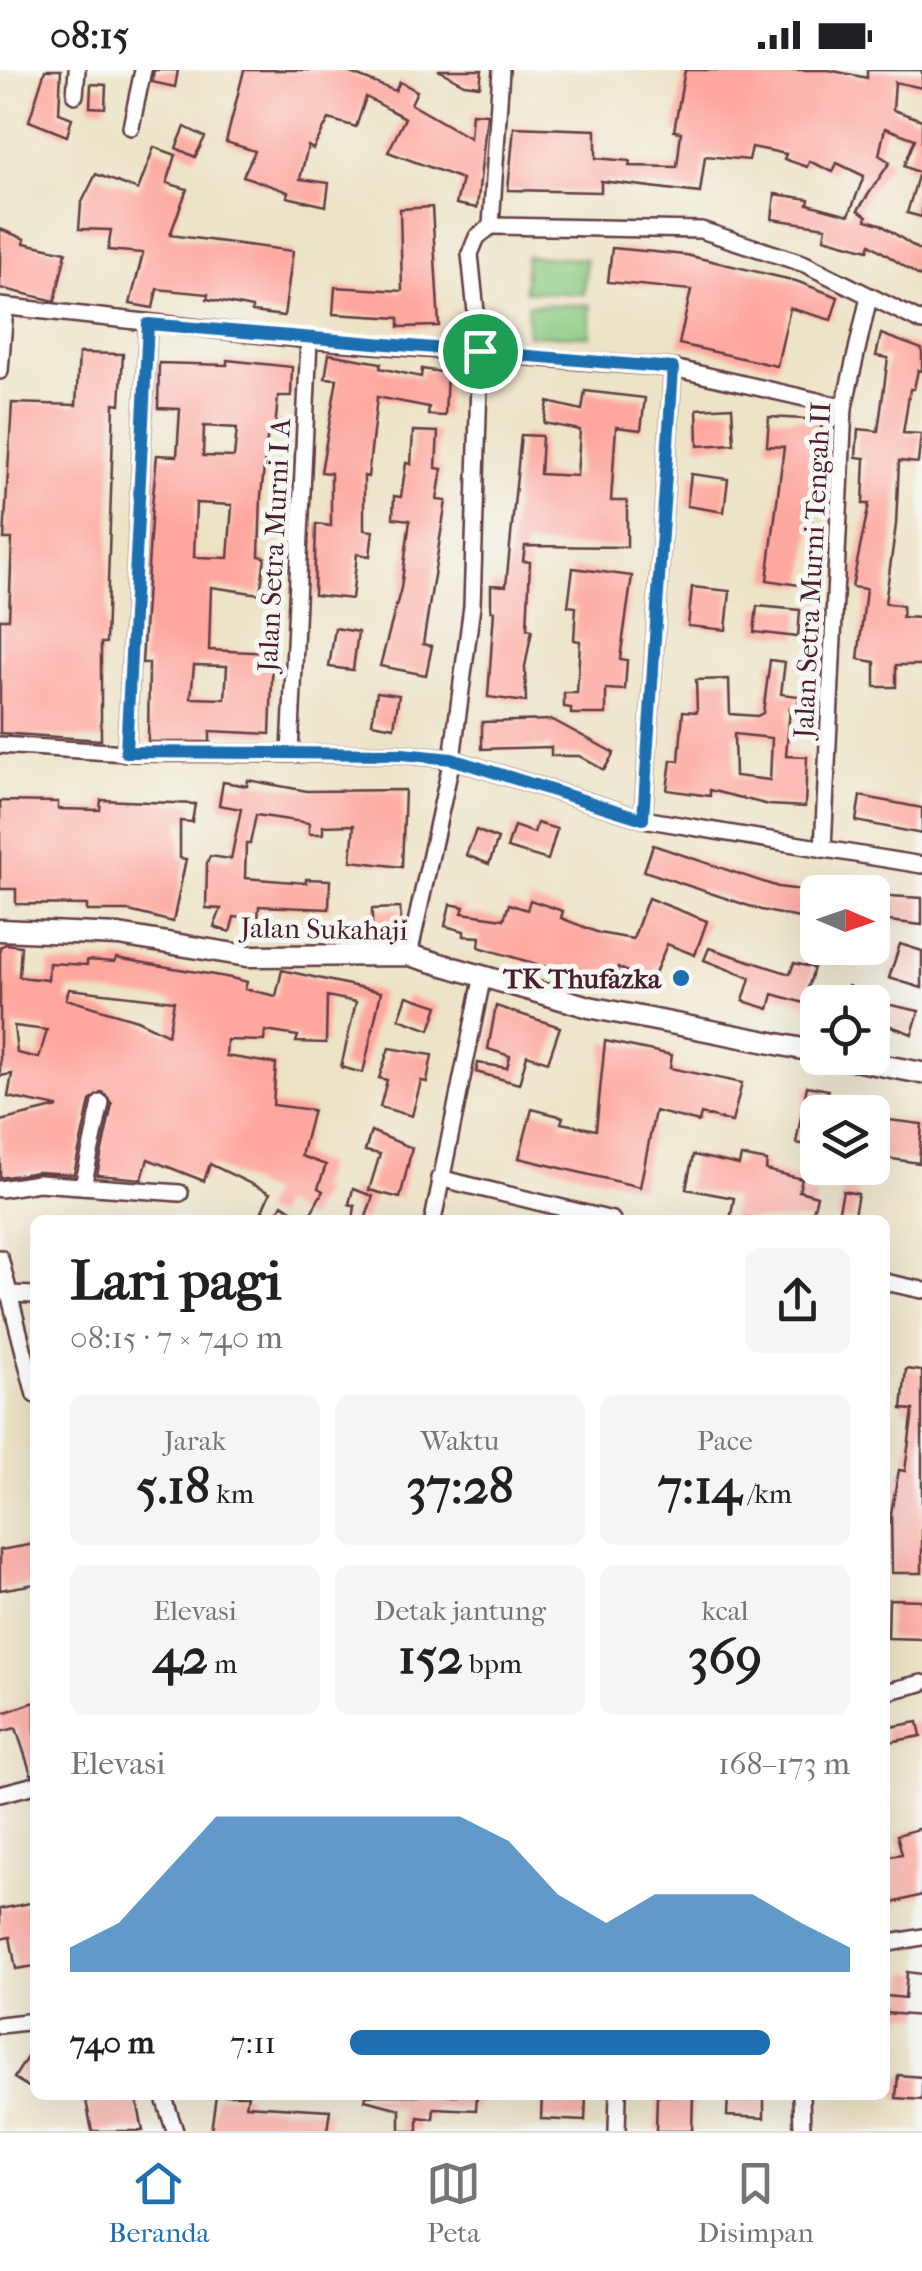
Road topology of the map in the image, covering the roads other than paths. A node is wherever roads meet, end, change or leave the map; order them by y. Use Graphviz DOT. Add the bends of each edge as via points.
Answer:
graph roads {
  1 [pos="77,70"];
  2 [pos="143,70"];
  3 [pos="501,70"];
  4 [pos="75,95"];
  5 [pos="131,128"];
  6 [pos="491,226"];
  7 [pos="870,297"];
  8 [pos="3,307"];
  9 [pos="922,322"];
  10 [pos="148,324"];
  11 [pos="308,340"];
  12 [pos="480,351"];
  13 [pos="673,368"];
  14 [pos="0,371"];
  15 [pos="844,407"];
  16 [pos="0,745"];
  17 [pos="126,752"];
  18 [pos="290,753"];
  19 [pos="452,759"];
  20 [pos="643,819"];
  21 [pos="823,849"];
  22 [pos="922,865"];
  23 [pos="0,930"];
  24 [pos="409,955"];
  25 [pos="483,975"];
  26 [pos="800,1048"];
  27 [pos="890,1068"];
  28 [pos="922,1074"];
  29 [pos="101,1103"];
  30 [pos="439,1178"];
  31 [pos="83,1186"];
  32 [pos="0,1189"];
  33 [pos="180,1193"];
  34 [pos="433,1215"];
  35 [pos="579,1215"];
  36 [pos="0,1258"];
  37 [pos="890,1283"];
  38 [pos="922,1290"];
  39 [pos="9,1294"];
  40 [pos="30,1295"];
  41 [pos="30,1376"];
  42 [pos="922,1683"];
  43 [pos="890,1691"];
  44 [pos="30,1786"];
  45 [pos="0,1794"];
  46 [pos="922,1937"];
  47 [pos="890,1943"];
  48 [pos="30,2022"];
  49 [pos="0,2025"];
  50 [pos="165,2100"];
  51 [pos="618,2100"];
  52 [pos="801,2100"];
  53 [pos="175,2131"];
  54 [pos="617,2131"];
  55 [pos="802,2131"];
  1 -- 4 [label="street"];
  2 -- 5 [label="street"];
  3 -- 6 [label="street"];
  6 -- 7 [label="street" via="701,230 806,264"];
  6 -- 12 [label="street" via="470,254"];
  7 -- 9 [label="street"];
  7 -- 15 [label="street, Jalan Setra Murni Tengah II"];
  8 -- 10 [label="street"];
  8 -- 14 [label="street"];
  10 -- 11 [label="street"];
  10 -- 17 [label="street"];
  11 -- 12 [label="street"];
  11 -- 18 [label="street, Jalan Setra Murni I A"];
  12 -- 13 [label="street"];
  12 -- 19 [label="street" via="472,606"];
  13 -- 15 [label="street"];
  13 -- 20 [label="street"];
  15 -- 21 [label="street, Jalan Setra Murni Tengah II"];
  16 -- 17 [label="street"];
  17 -- 18 [label="street"];
  18 -- 19 [label="street"];
  19 -- 20 [label="street"];
  19 -- 24 [label="street"];
  20 -- 21 [label="street"];
  21 -- 22 [label="street"];
  23 -- 24 [label="street, Jalan Sukahaji" via="119,936 247,956"];
  24 -- 25 [label="street, Jalan Sukahaji"];
  25 -- 26 [label="street, Jalan Sukahaji" via="589,1006"];
  25 -- 30 [label="street"];
  27 -- 28 [label="street"];
  29 -- 31 [label="street"];
  30 -- 34 [label="street"];
  30 -- 35 [label="street"];
  31 -- 32 [label="street"];
  31 -- 33 [label="street"];
  36 -- 39 [label="street"];
  37 -- 38 [label="street"];
  39 -- 40 [label="street"];
  39 -- 41 [label="street"];
  42 -- 43 [label="street"];
  44 -- 45 [label="street"];
  46 -- 47 [label="street"];
  48 -- 49 [label="street"];
  50 -- 53 [label="street"];
  51 -- 54 [label="street"];
  52 -- 55 [label="street"];
}
